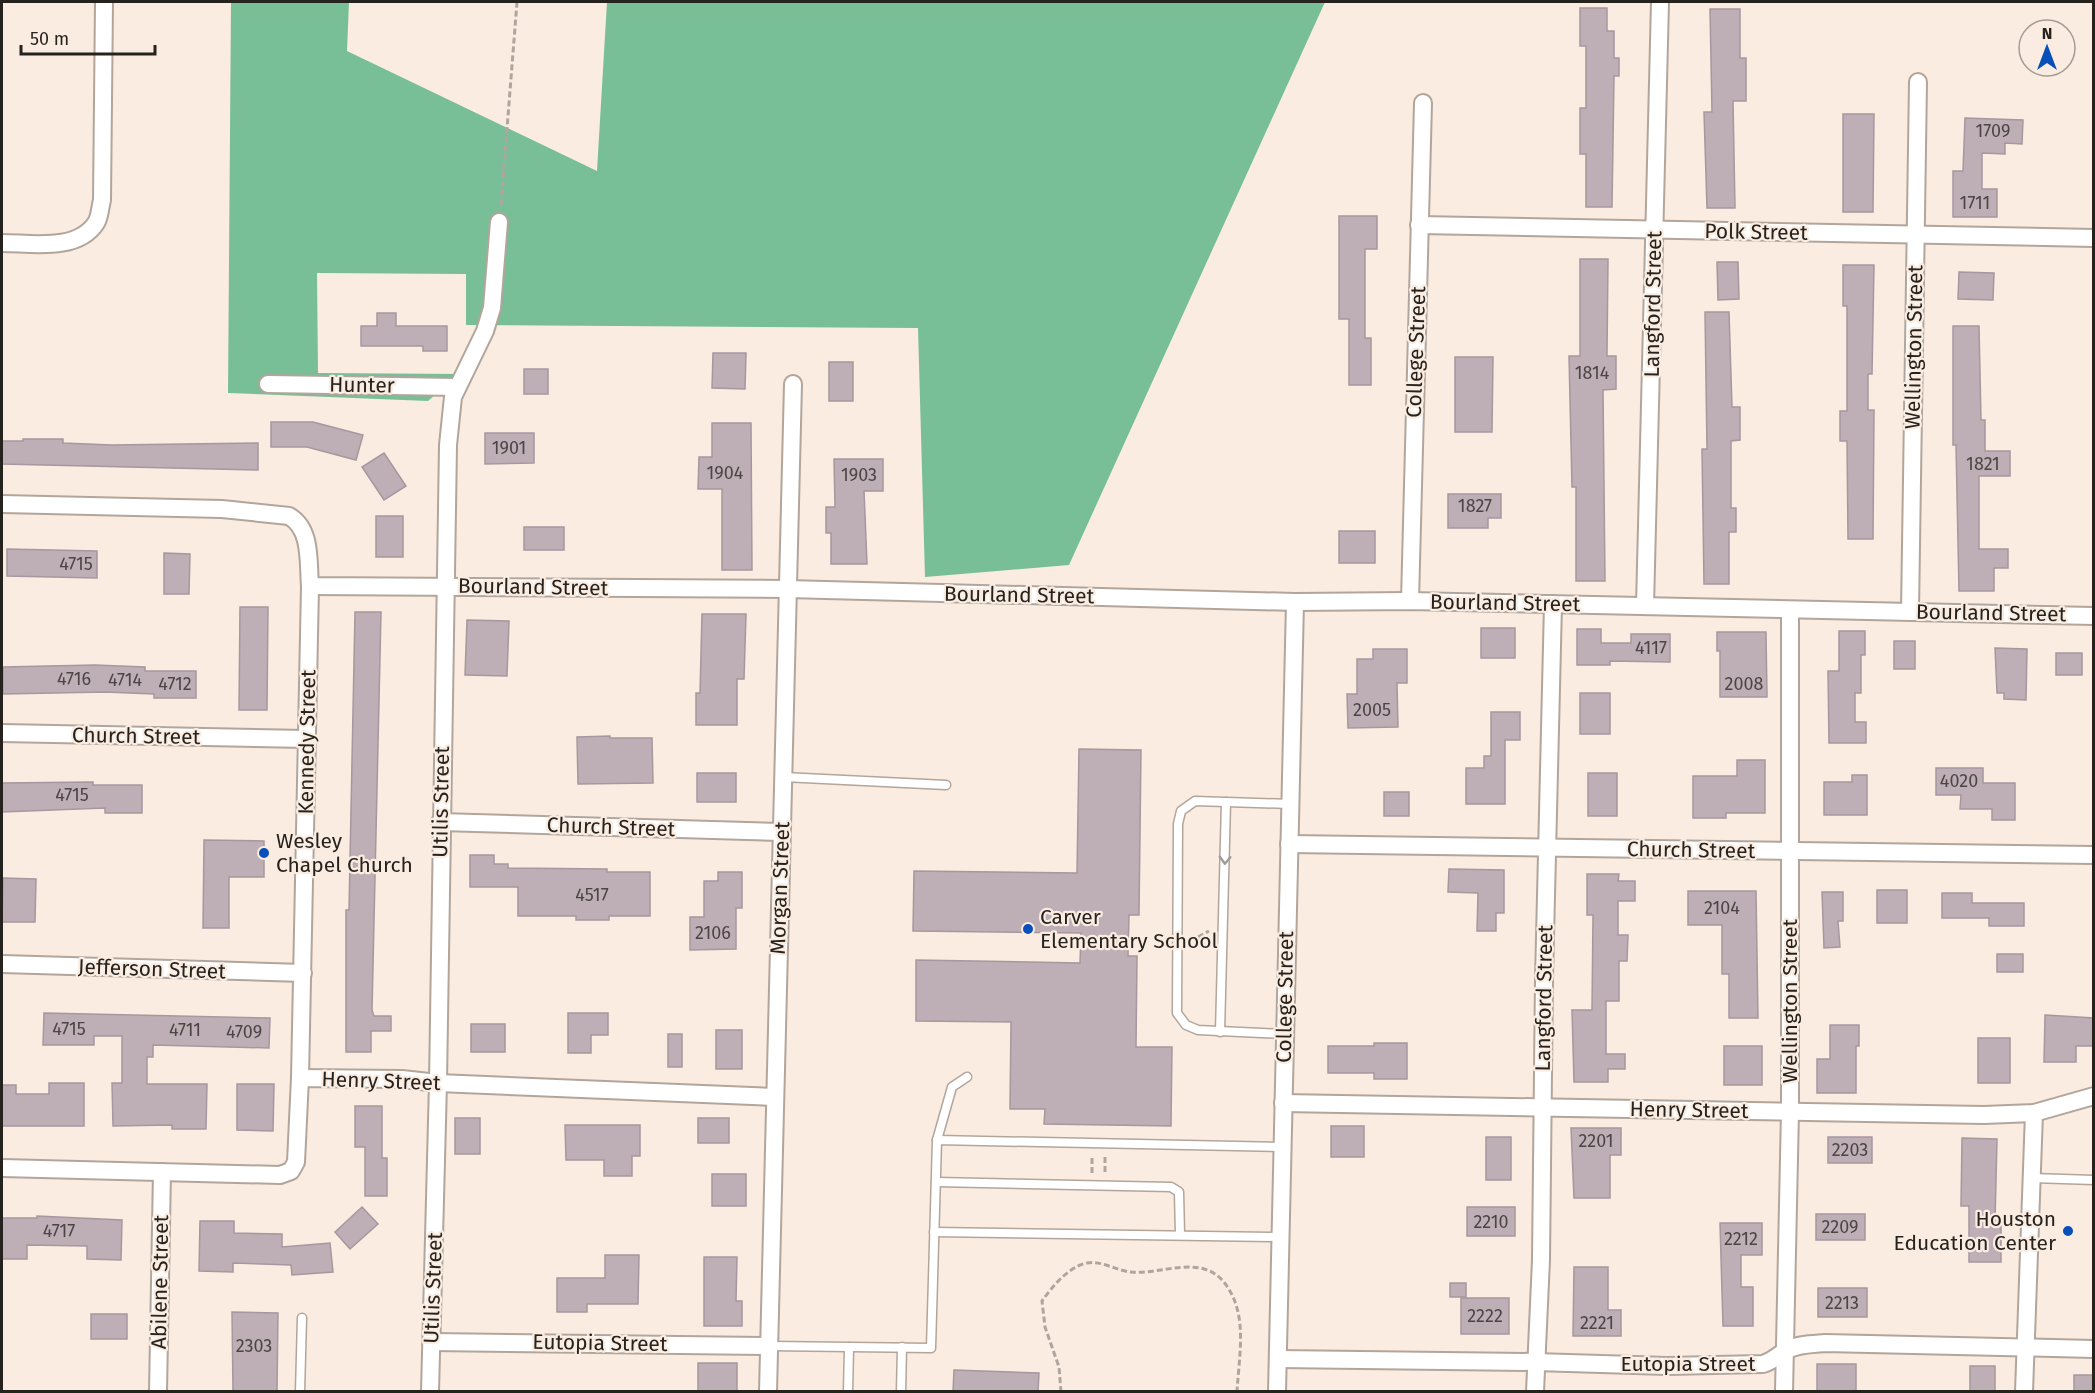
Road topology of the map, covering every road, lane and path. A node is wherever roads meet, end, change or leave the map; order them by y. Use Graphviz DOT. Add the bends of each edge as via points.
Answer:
graph roads {
  1 [pos="104,2"];
  2 [pos="517,2"];
  3 [pos="1660,2"];
  4 [pos="1918,82"];
  5 [pos="1423,103"];
  6 [pos="499,222"];
  7 [pos="1419,225"];
  8 [pos="1654,230"];
  9 [pos="1916,235"];
  10 [pos="2094,238"];
  11 [pos="2,243"];
  12 [pos="268,384"];
  13 [pos="793,384"];
  14 [pos="457,387"];
  15 [pos="2,504"];
  16 [pos="310,586"];
  17 [pos="448,586"];
  18 [pos="787,590"];
  19 [pos="1410,601"];
  20 [pos="1295,602"];
  21 [pos="1553,604"];
  22 [pos="1645,606"];
  23 [pos="1790,610"];
  24 [pos="1910,612"];
  25 [pos="2094,615"];
  26 [pos="2,733"];
  27 [pos="306,739"];
  28 [pos="783,777"];
  29 [pos="946,785"];
  30 [pos="1226,802"];
  31 [pos="1290,804"];
  32 [pos="440,822"];
  33 [pos="781,832"];
  34 [pos="1289,844"];
  35 [pos="1549,848"];
  36 [pos="1791,851"];
  37 [pos="2094,855"];
  38 [pos="1215,928"];
  39 [pos="1198,937"];
  40 [pos="2,964"];
  41 [pos="303,973"];
  42 [pos="1220,1032"];
  43 [pos="1284,1034"];
  44 [pos="967,1077"];
  45 [pos="300,1078"];
  46 [pos="438,1083"];
  47 [pos="2094,1096"];
  48 [pos="774,1097"];
  49 [pos="1283,1102"];
  50 [pos="1542,1108"];
  51 [pos="1790,1111"];
  52 [pos="2034,1113"];
  53 [pos="937,1140"];
  54 [pos="1282,1147"];
  55 [pos="1092,1156"];
  56 [pos="1105,1157"];
  57 [pos="2,1168"];
  58 [pos="162,1172"];
  59 [pos="1092,1173"];
  60 [pos="1105,1174"];
  61 [pos="2032,1178"];
  62 [pos="2094,1180"];
  63 [pos="936,1182"];
  64 [pos="934,1232"];
  65 [pos="1180,1235"];
  66 [pos="1280,1237"];
  67 [pos="302,1318"];
  68 [pos="431,1341"];
  69 [pos="769,1346"];
  70 [pos="2027,1346"];
  71 [pos="849,1347"];
  72 [pos="902,1347"];
  73 [pos="2094,1349"];
  74 [pos="1785,1351"];
  75 [pos="1278,1359"];
  76 [pos="1535,1362"];
  77 [pos="158,1392"];
  78 [pos="300,1392"];
  79 [pos="430,1392"];
  80 [pos="768,1392"];
  81 [pos="848,1392"];
  82 [pos="901,1392"];
  83 [pos="1061,1392"];
  84 [pos="1237,1392"];
  85 [pos="1277,1392"];
  86 [pos="1534,1392"];
  87 [pos="1784,1392"];
  88 [pos="2024,1392"];
  1 -- 11 [label="street" via="102,200 98,221 72,240 56,244"];
  2 -- 6 [label="path"];
  3 -- 8 [label="street, Langford Street"];
  4 -- 9 [label="street, Wellington Street"];
  5 -- 7 [label="street, College Street"];
  6 -- 14 [label="street, Utilis Street" via="492,308"];
  7 -- 8 [label="street, Polk Street"];
  7 -- 19 [label="street, College Street"];
  8 -- 9 [label="street, Polk Street"];
  8 -- 22 [label="street, Langford Street"];
  9 -- 10 [label="street, Polk Street"];
  9 -- 24 [label="street, Wellington Street"];
  12 -- 14 [label="street, Hunter"];
  13 -- 18 [label="street, Morgan Street"];
  14 -- 17 [label="street, Utilis Street" via="448,445"];
  15 -- 16 [label="street" via="222,509 289,516 298,521 306,537"];
  16 -- 17 [label="street, Bourland Street"];
  16 -- 27 [label="street, Kennedy Street"];
  17 -- 18 [label="street, Bourland Street"];
  17 -- 32 [label="street, Utilis Street"];
  18 -- 20 [label="street, Bourland Street"];
  18 -- 28 [label="street, Morgan Street"];
  19 -- 20 [label="street, Bourland Street"];
  19 -- 21 [label="street, Bourland Street"];
  20 -- 31 [label="street, College Street"];
  21 -- 22 [label="street, Bourland Street"];
  21 -- 35 [label="street, Langford Street"];
  22 -- 23 [label="street, Bourland Street"];
  23 -- 24 [label="street, Bourland Street"];
  23 -- 36 [label="street, Wellington Street"];
  24 -- 25 [label="street, Bourland Street"];
  26 -- 27 [label="street, Church Street"];
  27 -- 41 [label="street, Kennedy Street"];
  28 -- 29 [label="lane"];
  28 -- 33 [label="street, Morgan Street"];
  30 -- 31 [label="lane"];
  30 -- 42 [label="lane, one-way"];
  30 -- 42 [label="lane" via="1195,801 1181,811 1179,824 1177,1013 1186,1025"];
  31 -- 34 [label="street, College Street"];
  32 -- 33 [label="street, Church Street"];
  32 -- 46 [label="street, Utilis Street"];
  33 -- 48 [label="street, Morgan Street"];
  34 -- 35 [label="street, Church Street"];
  34 -- 43 [label="street, College Street"];
  35 -- 36 [label="street, Church Street"];
  35 -- 50 [label="street, Langford Street"];
  36 -- 37 [label="street, Church Street"];
  36 -- 51 [label="street, Wellington Street"];
  38 -- 39 [label="path"];
  40 -- 41 [label="street, Jefferson Street"];
  41 -- 45 [label="street, Kennedy Street"];
  42 -- 43 [label="lane"];
  43 -- 49 [label="street, College Street"];
  44 -- 53 [label="lane" via="952,1087"];
  45 -- 46 [label="street, Henry Street"];
  45 -- 58 [label="street, Henry Street" via="297,1152 291,1171 269,1175"];
  46 -- 48 [label="street, Henry Street"];
  46 -- 68 [label="street, Utilis Street"];
  47 -- 52 [label="street, Henry Street"];
  48 -- 69 [label="street, Morgan Street"];
  49 -- 50 [label="street, Henry Street"];
  49 -- 54 [label="street, College Street"];
  50 -- 51 [label="street, Henry Street"];
  50 -- 76 [label="street, Langford Street" via="1541,1260"];
  51 -- 52 [label="street, Henry Street"];
  51 -- 74 [label="street, Wellington Street"];
  52 -- 61 [label="street"];
  53 -- 54 [label="lane"];
  53 -- 63 [label="lane"];
  54 -- 66 [label="street, College Street"];
  55 -- 59 [label="path"];
  56 -- 60 [label="path"];
  57 -- 58 [label="street, Henry Street"];
  58 -- 77 [label="street, Abilene Street"];
  61 -- 62 [label="lane"];
  61 -- 70 [label="street"];
  63 -- 64 [label="lane"];
  63 -- 65 [label="lane" via="1171,1187 1179,1192"];
  64 -- 65 [label="lane"];
  64 -- 72 [label="lane" via="931,1348"];
  65 -- 66 [label="lane"];
  66 -- 75 [label="street, College Street"];
  67 -- 78 [label="lane"];
  68 -- 69 [label="street, Eutopia Street"];
  68 -- 79 [label="street, Utilis Street"];
  69 -- 71 [label="lane"];
  69 -- 80 [label="street, Morgan Street"];
  70 -- 73 [label="street, Eutopia Street"];
  70 -- 74 [label="street, Eutopia Street" via="1825,1343"];
  70 -- 88 [label="street"];
  71 -- 72 [label="lane"];
  71 -- 81 [label="lane"];
  72 -- 82 [label="lane"];
  74 -- 76 [label="street, Eutopia Street" via="1775,1361 1762,1364"];
  74 -- 87 [label="street, Wellington Street"];
  75 -- 76 [label="street, Eutopia Street"];
  75 -- 85 [label="street, College Street"];
  76 -- 86 [label="street, Langford Street"];
  83 -- 84 [label="path" via="1059,1367 1045,1327 1042,1301 1062,1278 1088,1263 1130,1272 1198,1268 1212,1272 1232,1296 1239,1312"];
}
